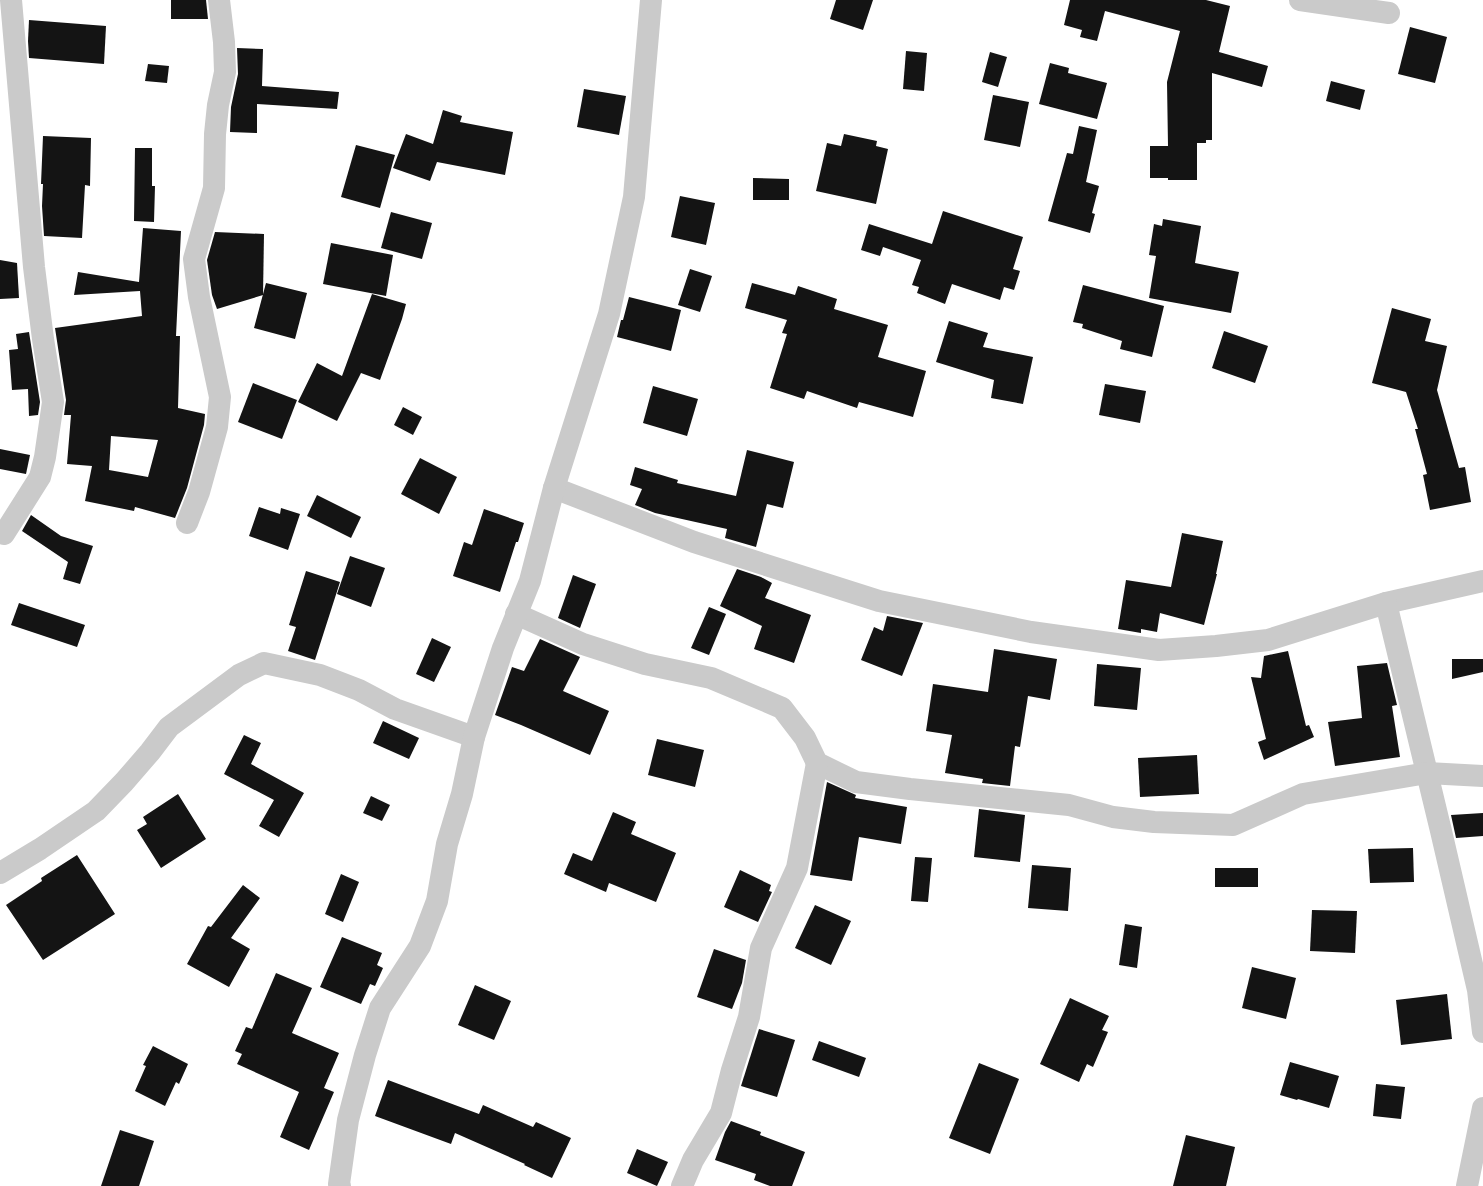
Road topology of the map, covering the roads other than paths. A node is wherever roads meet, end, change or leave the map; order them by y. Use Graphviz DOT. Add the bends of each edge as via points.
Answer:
graph roads {
  1 [pos="11,0"];
  2 [pos="219,0"];
  3 [pos="651,0"];
  4 [pos="1300,0"];
  5 [pos="1389,13"];
  6 [pos="554,488"];
  7 [pos="187,523"];
  8 [pos="4,534"];
  9 [pos="1483,581"];
  10 [pos="1386,603"];
  11 [pos="516,614"];
  12 [pos="474,737"];
  13 [pos="817,763"];
  14 [pos="1427,773"];
  15 [pos="1483,776"];
  16 [pos="0,873"];
  17 [pos="1483,1032"];
  18 [pos="1483,1108"];
  19 [pos="340,1185"];
  20 [pos="682,1186"];
  21 [pos="1466,1186"];
  1 -- 8 [label="street" via="34,267 52,402 40,477"];
  2 -- 7 [label="street" via="225,72 215,134 214,188 194,259 220,397 217,428"];
  3 -- 6 [label="street" via="634,197 608,314"];
  4 -- 5 [label="street"];
  6 -- 10 [label="street" via="694,542 879,601 1031,632 1158,650 1268,640"];
  6 -- 11 [label="street" via="530,581"];
  9 -- 10 [label="street"];
  10 -- 14 [label="street"];
  11 -- 12 [label="street"];
  11 -- 13 [label="street" via="583,644 645,664 711,678 782,708 805,738"];
  12 -- 16 [label="street" via="395,709 320,675 264,664 239,675 169,727 96,811"];
  12 -- 19 [label="street" via="436,901 420,946 380,1008 364,1055 348,1120"];
  13 -- 14 [label="street" via="856,782 1070,805 1113,817 1154,822 1233,825 1303,794"];
  13 -- 20 [label="street" via="797,868 762,948 749,1017 721,1113 693,1160"];
  14 -- 15 [label="street"];
  14 -- 17 [label="street" via="1478,990"];
  18 -- 21 [label="street"];
}
